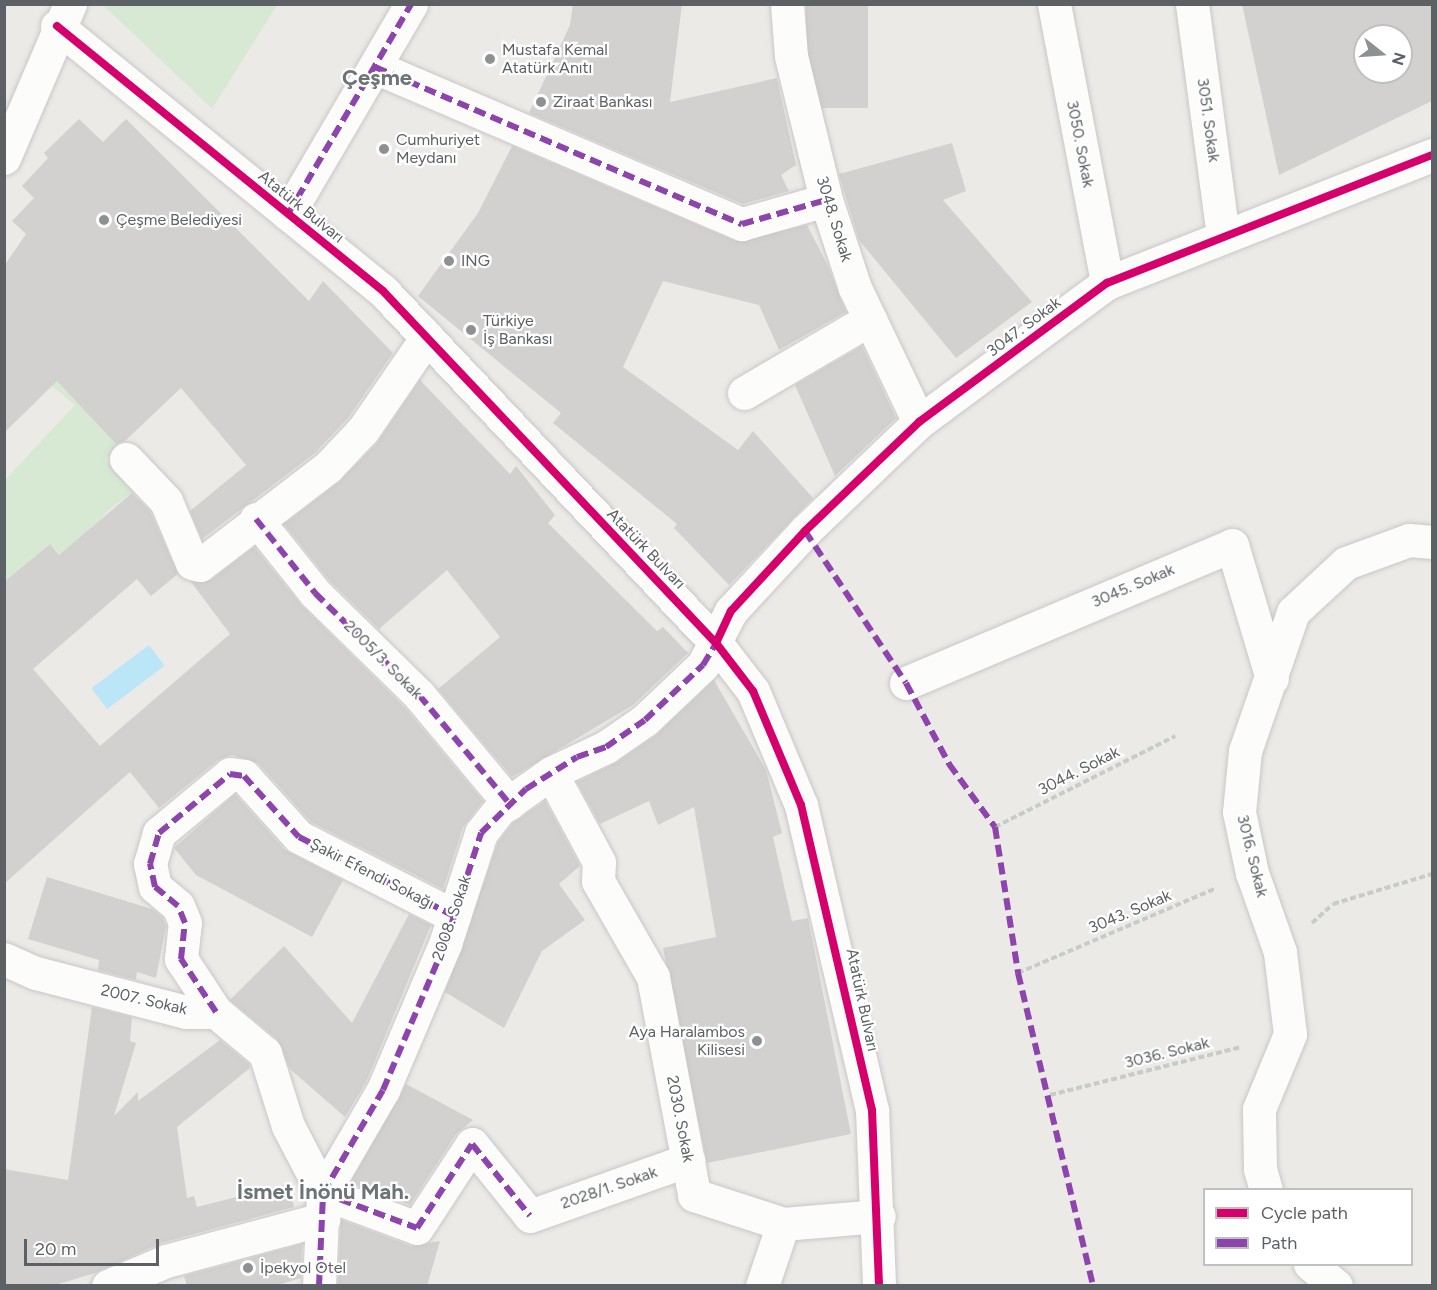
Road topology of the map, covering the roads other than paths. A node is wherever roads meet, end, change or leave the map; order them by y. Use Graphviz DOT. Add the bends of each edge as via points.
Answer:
graph roads {
  1 [pos="411,4"];
  2 [pos="787,4"];
  3 [pos="1053,4"];
  4 [pos="1192,4"];
  5 [pos="63,15"];
  6 [pos="375,67"];
  7 [pos="1432,155"];
  8 [pos="4,158"];
  9 [pos="826,200"];
  10 [pos="288,214"];
  11 [pos="1223,236"];
  12 [pos="1107,283"];
  13 [pos="870,319"];
  14 [pos="427,338"];
  15 [pos="744,393"];
  16 [pos="919,422"];
  17 [pos="126,459"];
  18 [pos="256,519"];
  19 [pos="1432,542"];
  20 [pos="716,643"];
  21 [pos="1272,678"];
  22 [pos="906,682"];
  23 [pos="551,773"];
  24 [pos="509,803"];
  25 [pos="454,916"];
  26 [pos="4,959"];
  27 [pos="216,1011"];
  28 [pos="688,1160"];
  29 [pos="1265,1188"];
  30 [pos="323,1206"];
  31 [pos="879,1216"];
  32 [pos="783,1224"];
  33 [pos="1312,1266"];
  34 [pos="108,1286"];
  35 [pos="319,1286"];
  36 [pos="762,1286"];
  37 [pos="879,1286"];
  38 [pos="1336,1286"];
  1 -- 6 [label="street"];
  2 -- 9 [label="street, 3048. Sokak" via="791,56"];
  3 -- 12 [label="street, 3050. Sokak"];
  4 -- 11 [label="street, 3051. Sokak"];
  5 -- 8 [label="street"];
  5 -- 10 [label="street, Atatürk Bulvarı"];
  6 -- 9 [label="street" via="742,224"];
  6 -- 10 [label="street"];
  7 -- 11 [label="street, 3047. Sokak"];
  9 -- 13 [label="street, 3048. Sokak"];
  10 -- 14 [label="street, Atatürk Bulvarı" via="383,291"];
  11 -- 12 [label="street, 3047. Sokak"];
  12 -- 16 [label="street, 3047. Sokak"];
  13 -- 15 [label="street"];
  13 -- 16 [label="street, 3048. Sokak"];
  14 -- 18 [label="street" via="363,430 328,467"];
  14 -- 20 [label="street, Atatürk Bulvarı"];
  16 -- 20 [label="street, 3047. Sokak" via="804,531 731,611"];
  17 -- 18 [label="street" via="166,501 194,565 203,564"];
  18 -- 24 [label="street, 2005/3. Sokak" via="315,593 419,695"];
  19 -- 21 [label="street, 3016. Sokak" via="1409,540 1346,563 1293,612"];
  20 -- 23 [label="street, 2008. Sokak" via="703,665 645,720 606,747"];
  20 -- 31 [label="street, Atatürk Bulvarı" via="753,691 801,805 872,1110"];
  21 -- 22 [label="street, 3045. Sokak" via="1232,545"];
  21 -- 29 [label="street, 3016. Sokak" via="1250,733 1239,812 1252,873 1280,952 1290,1034 1259,1109 1260,1169"];
  23 -- 24 [label="street, 2008. Sokak"];
  23 -- 28 [label="street, 2030. Sokak" via="599,862 598,881 652,977"];
  24 -- 25 [label="street, 2008. Sokak" via="481,833"];
  25 -- 27 [label="street, Şakir Efendi Sokağı" via="299,837 244,776 230,774 159,833 150,864 155,887 178,906 185,923 180,959"];
  25 -- 30 [label="street, 2008. Sokak" via="383,1090"];
  26 -- 27 [label="street, 2007. Sokak" via="36,973 174,1009"];
  27 -- 30 [label="street" via="265,1053 288,1126"];
  28 -- 30 [label="street, 2028/1. Sokak" via="530,1216 472,1144 417,1228"];
  28 -- 32 [label="street, 2030. Sokak" via="694,1195"];
  30 -- 34 [label="street" via="166,1261"];
  30 -- 35 [label="street, 2008. Sokak"];
  31 -- 32 [label="street, 2030. Sokak"];
  31 -- 37 [label="street, Atatürk Bulvarı"];
  32 -- 36 [label="street"];
  33 -- 38 [label="street"];
}
